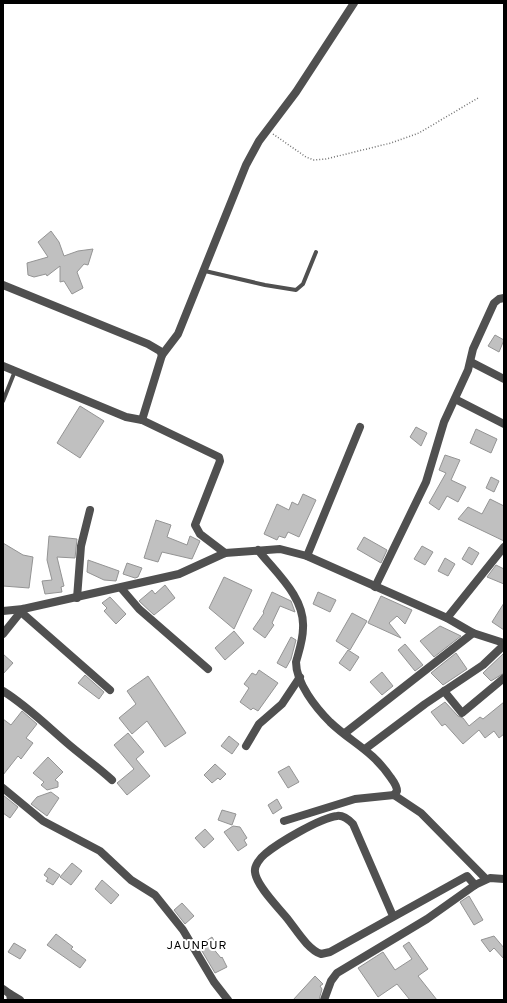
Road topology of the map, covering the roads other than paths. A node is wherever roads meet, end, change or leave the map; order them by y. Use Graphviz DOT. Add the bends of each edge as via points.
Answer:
graph roads {
  1 [pos="354,3"];
  2 [pos="316,252"];
  3 [pos="205,271"];
  4 [pos="3,285"];
  5 [pos="504,298"];
  6 [pos="162,355"];
  7 [pos="471,362"];
  8 [pos="3,366"];
  9 [pos="16,371"];
  10 [pos="504,379"];
  11 [pos="455,399"];
  12 [pos="3,401"];
  13 [pos="142,420"];
  14 [pos="504,424"];
  15 [pos="360,427"];
  16 [pos="90,510"];
  17 [pos="504,547"];
  18 [pos="258,550"];
  19 [pos="225,553"];
  20 [pos="307,556"];
  21 [pos="375,587"];
  22 [pos="122,588"];
  23 [pos="77,598"];
  24 [pos="3,610"];
  25 [pos="22,611"];
  26 [pos="447,618"];
  27 [pos="473,633"];
  28 [pos="3,634"];
  29 [pos="504,644"];
  30 [pos="208,669"];
  31 [pos="300,677"];
  32 [pos="504,678"];
  33 [pos="110,690"];
  34 [pos="3,691"];
  35 [pos="444,691"];
  36 [pos="345,733"];
  37 [pos="246,746"];
  38 [pos="366,749"];
  39 [pos="112,780"];
  40 [pos="3,788"];
  41 [pos="394,795"];
  42 [pos="284,821"];
  43 [pos="486,879"];
  44 [pos="504,879"];
  45 [pos="475,884"];
  46 [pos="393,916"];
  47 [pos="3,990"];
  48 [pos="11,997"];
  49 [pos="20,1000"];
  50 [pos="228,1000"];
  51 [pos="324,1000"];
  1 -- 3 [label="street" via="246,165"];
  2 -- 3 [label="lane" via="303,284 296,290"];
  3 -- 6 [label="street" via="178,334"];
  4 -- 6 [label="street" via="148,344"];
  5 -- 7 [label="street" via="494,303 473,349"];
  6 -- 13 [label="street"];
  7 -- 10 [label="street"];
  7 -- 11 [label="street"];
  8 -- 9 [label="street"];
  9 -- 12 [label="lane"];
  9 -- 13 [label="street" via="126,417"];
  11 -- 14 [label="street"];
  11 -- 21 [label="street" via="441,429 426,482"];
  13 -- 19 [label="street" via="219,456 220,461 195,525 200,534"];
  15 -- 20 [label="street"];
  16 -- 23 [label="street" via="80,552"];
  17 -- 26 [label="street"];
  18 -- 19 [label="street"];
  18 -- 20 [label="street" via="280,549"];
  18 -- 31 [label="street" via="292,590 301,608 304,626 296,662"];
  19 -- 22 [label="street" via="178,574"];
  20 -- 21 [label="street"];
  21 -- 26 [label="street"];
  22 -- 23 [label="street"];
  22 -- 30 [label="street" via="139,609"];
  23 -- 25 [label="street"];
  24 -- 25 [label="street"];
  25 -- 28 [label="street"];
  25 -- 33 [label="street"];
  26 -- 27 [label="street"];
  27 -- 29 [label="street"];
  27 -- 36 [label="street"];
  29 -- 35 [label="street" via="483,665"];
  31 -- 36 [label="street" via="321,711"];
  31 -- 37 [label="street" via="282,704 259,724"];
  32 -- 35 [label="street" via="462,713"];
  34 -- 39 [label="street" via="24,704"];
  35 -- 38 [label="street"];
  36 -- 38 [label="street"];
  38 -- 41 [label="street" via="383,766 396,786 397,791"];
  40 -- 50 [label="street" via="43,821 100,851 131,880 155,895 183,930 214,982"];
  41 -- 42 [label="street" via="355,799"];
  41 -- 43 [label="street" via="421,813"];
  43 -- 44 [label="street"];
  43 -- 45 [label="street"];
  45 -- 46 [label="street" via="466,876"];
  45 -- 51 [label="street" via="427,918 337,973"];
  46 -- 46 [label="street" via="330,952 316,952 264,888 255,873 256,867 265,854 302,831 326,819 344,817 353,824"];
  47 -- 48 [label="street"];
  48 -- 49 [label="street"];
}
